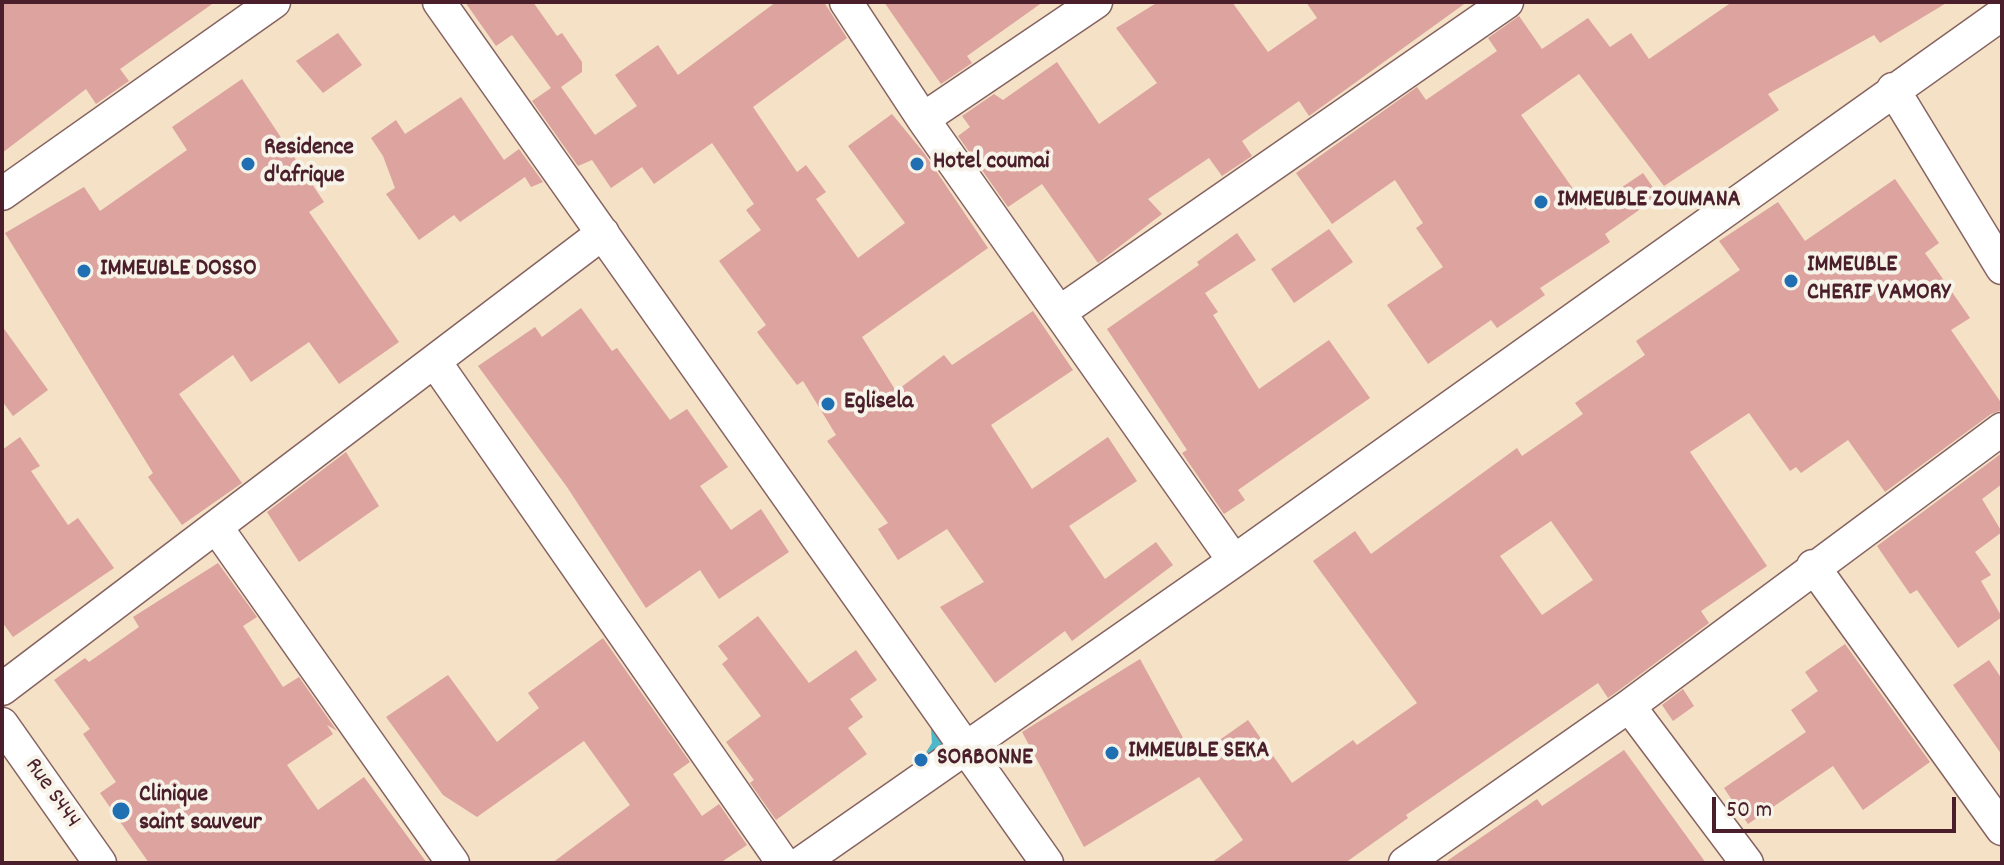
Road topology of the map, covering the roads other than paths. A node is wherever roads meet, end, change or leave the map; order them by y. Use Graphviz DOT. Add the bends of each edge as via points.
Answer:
graph roads {
  1 [pos="274,2"];
  2 [pos="439,2"];
  3 [pos="846,2"];
  4 [pos="1096,2"];
  5 [pos="1507,2"];
  6 [pos="2002,14"];
  7 [pos="1893,89"];
  8 [pos="923,119"];
  9 [pos="2,194"];
  10 [pos="603,233"];
  11 [pos="2002,268"];
  12 [pos="1060,312"];
  13 [pos="435,362"];
  14 [pos="2002,429"];
  15 [pos="217,528"];
  16 [pos="1234,561"];
  17 [pos="1813,566"];
  18 [pos="2,689"];
  19 [pos="1629,706"];
  20 [pos="2,724"];
  21 [pos="968,748"];
  22 [pos="2002,829"];
  23 [pos="1444,852"];
  24 [pos="100,863"];
  25 [pos="453,863"];
  26 [pos="783,863"];
  27 [pos="801,863"];
  28 [pos="1047,863"];
  29 [pos="1405,863"];
  30 [pos="1747,863"];
  1 -- 9 [label="street"];
  2 -- 10 [label="street"];
  3 -- 8 [label="street"];
  4 -- 8 [label="street"];
  5 -- 12 [label="street"];
  6 -- 7 [label="street"];
  7 -- 11 [label="street"];
  7 -- 16 [label="street"];
  8 -- 12 [label="street"];
  10 -- 13 [label="street"];
  10 -- 21 [label="street"];
  12 -- 16 [label="street"];
  13 -- 15 [label="street"];
  13 -- 26 [label="street"];
  14 -- 17 [label="street"];
  15 -- 18 [label="street"];
  15 -- 25 [label="street"];
  16 -- 21 [label="street"];
  17 -- 19 [label="street"];
  17 -- 22 [label="street"];
  19 -- 23 [label="street"];
  19 -- 30 [label="street"];
  20 -- 24 [label="street, Rue S444"];
  21 -- 27 [label="street"];
  21 -- 28 [label="street"];
  23 -- 29 [label="street"];
}
